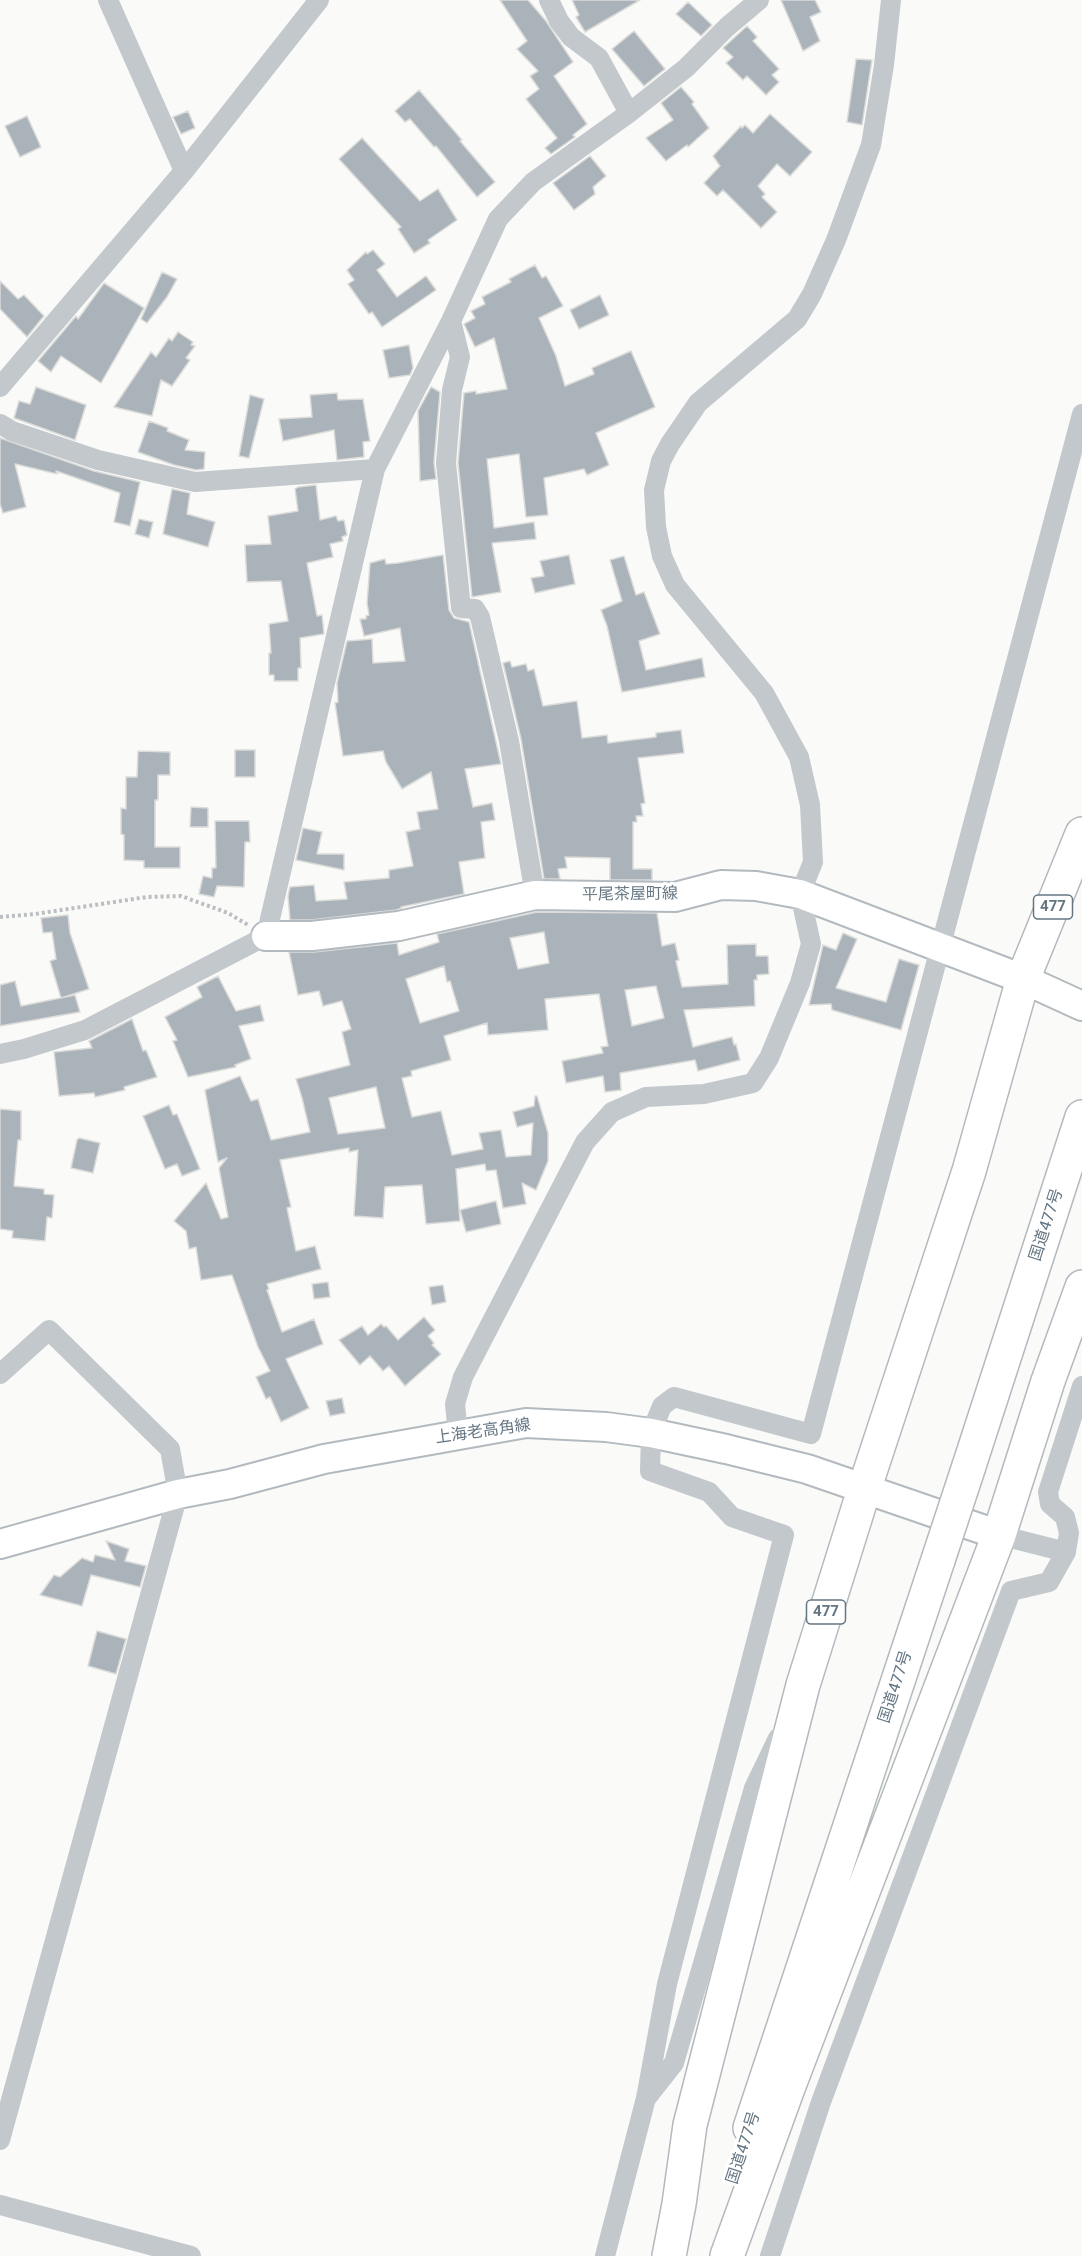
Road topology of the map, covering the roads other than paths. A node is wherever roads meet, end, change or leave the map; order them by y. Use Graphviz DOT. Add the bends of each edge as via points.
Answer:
graph roads {
  1 [pos="108,0"];
  2 [pos="319,0"];
  3 [pos="549,0"];
  4 [pos="759,0"];
  5 [pos="891,0"];
  6 [pos="629,113"];
  7 [pos="184,171"];
  8 [pos="451,321"];
  9 [pos="0,387"];
  10 [pos="1082,414"];
  11 [pos="0,424"];
  12 [pos="375,469"];
  13 [pos="1082,834"];
  14 [pos="800,894"];
  15 [pos="535,895"];
  16 [pos="266,936"];
  17 [pos="940,947"];
  18 [pos="1023,979"];
  19 [pos="1082,1006"];
  20 [pos="0,1054"];
  21 [pos="1082,1117"];
  22 [pos="1082,1287"];
  23 [pos="0,1374"];
  24 [pos="1082,1386"];
  25 [pos="651,1433"];
  26 [pos="458,1435"];
  27 [pos="864,1490"];
  28 [pos="178,1494"];
  29 [pos="999,1535"];
  30 [pos="0,1544"];
  31 [pos="1066,1552"];
  32 [pos="803,1685"];
  33 [pos="646,2098"];
  34 [pos="0,2140"];
  35 [pos="0,2205"];
  36 [pos="190,2256"];
  37 [pos="605,2256"];
  38 [pos="669,2256"];
  39 [pos="709,2256"];
  40 [pos="728,2256"];
  41 [pos="771,2256"];
  1 -- 7 [label="street"];
  2 -- 7 [label="street"];
  3 -- 6 [label="street" via="571,37 599,58"];
  4 -- 6 [label="street" via="686,68"];
  5 -- 14 [label="street" via="871,145 812,294 797,319 698,403 670,444 654,490 662,556 675,585 764,693 799,757 810,805 813,862"];
  6 -- 8 [label="street" via="533,182 498,219"];
  7 -- 9 [label="street"];
  8 -- 12 [label="street"];
  8 -- 15 [label="street" via="460,357 452,390 446,462 461,608 475,609 480,617 509,741"];
  10 -- 17 [label="street"];
  11 -- 12 [label="street" via="98,460 195,482"];
  12 -- 16 [label="street"];
  13 -- 18 [label="highway, 477"];
  14 -- 15 [label="main road, 平尾茶屋町線" via="721,885 675,897"];
  14 -- 17 [label="main road, 平尾茶屋町線"];
  14 -- 26 [label="street" via="811,944 800,983 769,1058 753,1083 704,1094 646,1097 612,1112 585,1142 463,1377 455,1404"];
  15 -- 16 [label="main road, 平尾茶屋町線" via="399,926 312,936"];
  16 -- 20 [label="street" via="85,1030"];
  17 -- 18 [label="main road, 平尾茶屋町線"];
  17 -- 25 [label="street" via="812,1434 674,1397 662,1406"];
  18 -- 19 [label="main road, 平尾茶屋町線"];
  18 -- 27 [label="highway, 477" via="969,1171"];
  21 -- 39 [label="highway, 国道477号, bridge"];
  22 -- 29 [label="highway"];
  23 -- 28 [label="street" via="49,1330 170,1449"];
  24 -- 31 [label="street" via="1048,1492 1050,1504 1065,1517 1069,1533"];
  25 -- 26 [label="main road, 上海老高角線" via="526,1423"];
  25 -- 27 [label="main road, 上海老高角線" via="807,1469"];
  25 -- 33 [label="street" via="650,1471 709,1492 732,1517 784,1535 667,1984"];
  26 -- 28 [label="main road, 上海老高角線" via="324,1459"];
  27 -- 29 [label="main road, 上海老高角線"];
  27 -- 32 [label="highway, 477"];
  28 -- 30 [label="main road, 上海老高角線"];
  28 -- 34 [label="street"];
  29 -- 31 [label="street"];
  29 -- 40 [label="highway"];
  31 -- 41 [label="street" via="1049,1582 1011,1591 821,2102"];
  32 -- 33 [label="street" via="754,1788 674,2063"];
  32 -- 38 [label="highway, 477" via="690,2125"];
  33 -- 37 [label="street"];
  35 -- 36 [label="street"];
}
